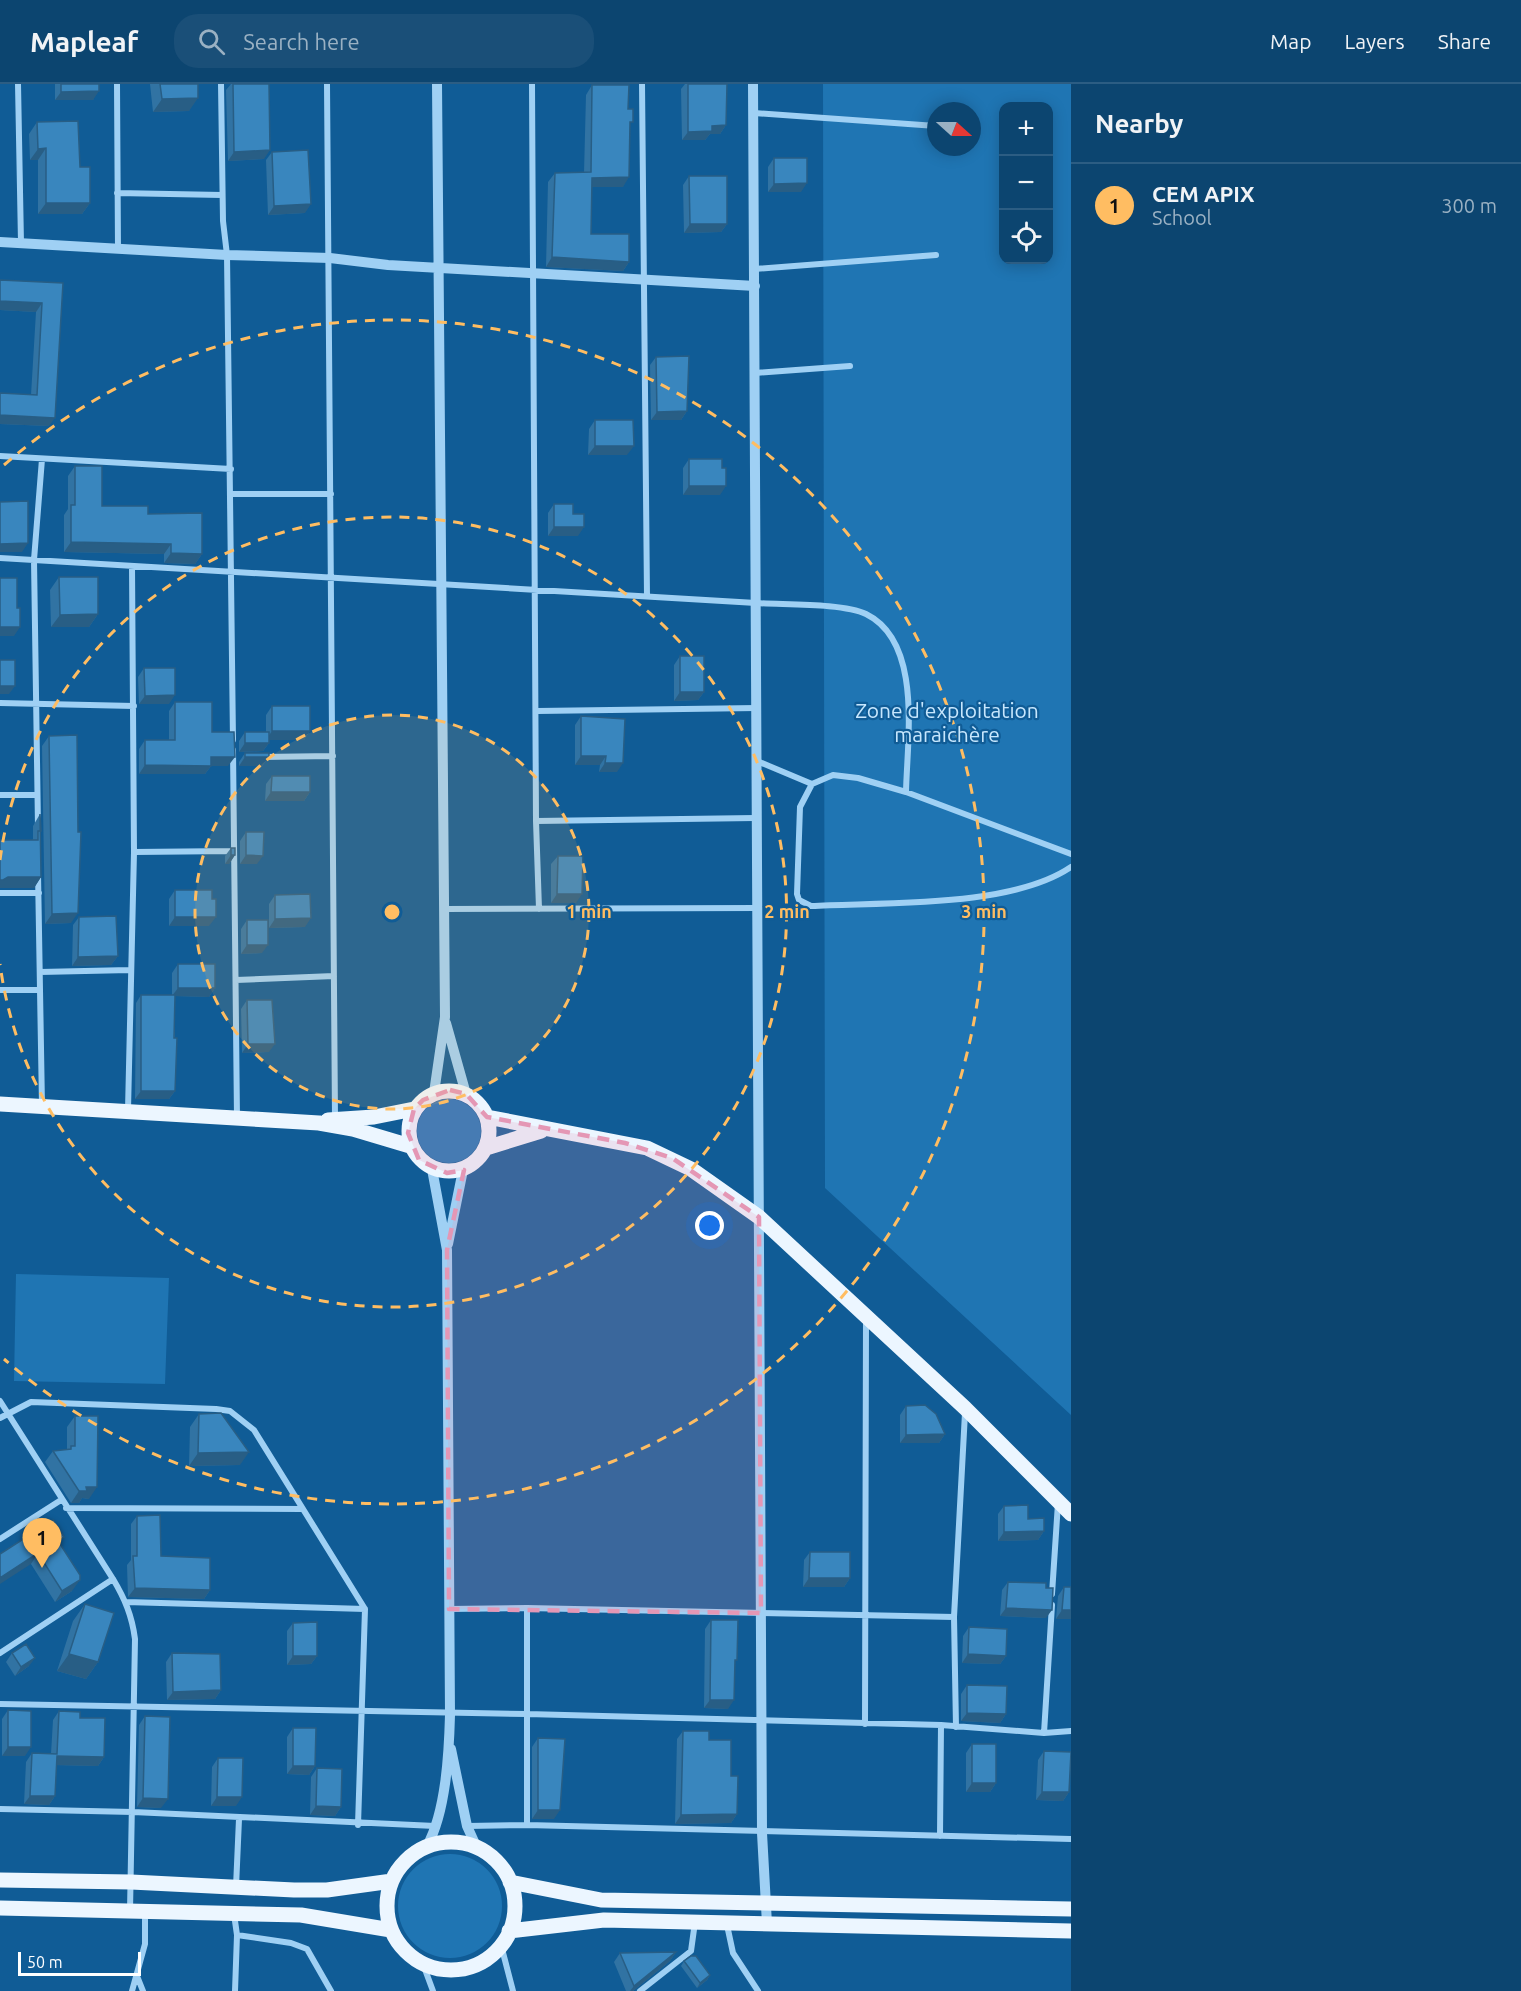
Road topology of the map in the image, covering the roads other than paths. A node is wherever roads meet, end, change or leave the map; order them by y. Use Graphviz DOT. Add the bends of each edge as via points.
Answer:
graph roads {
  1 [pos="18,84"];
  2 [pos="117,84"];
  3 [pos="221,84"];
  4 [pos="327,84"];
  5 [pos="437,84"];
  6 [pos="532,84"];
  7 [pos="642,84"];
  8 [pos="753,84"];
  9 [pos="754,113"];
  10 [pos="927,125"];
  11 [pos="117,193"];
  12 [pos="222,195"];
  13 [pos="0,242"];
  14 [pos="21,243"];
  15 [pos="118,249"];
  16 [pos="227,255"];
  17 [pos="936,255"];
  18 [pos="330,258"];
  19 [pos="438,268"];
  20 [pos="754,269"];
  21 [pos="534,274"];
  22 [pos="645,280"];
  23 [pos="754,286"];
  24 [pos="850,366"];
  25 [pos="755,373"];
  26 [pos="0,456"];
  27 [pos="42,459"];
  28 [pos="231,469"];
  29 [pos="231,494"];
  30 [pos="331,494"];
  31 [pos="0,558"];
  32 [pos="34,561"];
  33 [pos="132,566"];
  34 [pos="232,572"];
  35 [pos="332,578"];
  36 [pos="441,584"];
  37 [pos="536,591"];
  38 [pos="647,596"];
  39 [pos="756,603"];
  40 [pos="0,703"];
  41 [pos="36,704"];
  42 [pos="134,706"];
  43 [pos="756,708"];
  44 [pos="537,711"];
  45 [pos="333,756"];
  46 [pos="234,757"];
  47 [pos="245,757"];
  48 [pos="256,757"];
  49 [pos="757,761"];
  50 [pos="812,784"];
  51 [pos="906,792"];
  52 [pos="0,795"];
  53 [pos="37,795"];
  54 [pos="755,818"];
  55 [pos="536,821"];
  56 [pos="38,839"];
  57 [pos="234,851"];
  58 [pos="134,852"];
  59 [pos="1071,854"];
  60 [pos="38,860"];
  61 [pos="1071,867"];
  62 [pos="0,893"];
  63 [pos="39,893"];
  64 [pos="445,909"];
  65 [pos="539,909"];
  66 [pos="758,909"];
  67 [pos="130,970"];
  68 [pos="40,972"];
  69 [pos="334,976"];
  70 [pos="236,980"];
  71 [pos="0,990"];
  72 [pos="40,990"];
  73 [pos="445,1017"];
  74 [pos="434,1093"];
  75 [pos="466,1094"];
  76 [pos="0,1104"];
  77 [pos="42,1107"];
  78 [pos="414,1109"];
  79 [pos="128,1111"];
  80 [pos="487,1117"];
  81 [pos="237,1118"];
  82 [pos="335,1118"];
  83 [pos="319,1123"];
  84 [pos="544,1130"];
  85 [pos="410,1146"];
  86 [pos="486,1148"];
  87 [pos="432,1169"];
  88 [pos="463,1170"];
  89 [pos="759,1217"];
  90 [pos="447,1250"];
  91 [pos="866,1317"];
  92 [pos="0,1401"];
  93 [pos="965,1408"];
  94 [pos="8,1413"];
  95 [pos="0,1418"];
  96 [pos="61,1500"];
  97 [pos="1058,1503"];
  98 [pos="66,1508"];
  99 [pos="302,1509"];
  100 [pos="1071,1514"];
  101 [pos="0,1539"];
  102 [pos="113,1579"];
  103 [pos="126,1602"];
  104 [pos="527,1608"];
  105 [pos="365,1609"];
  106 [pos="449,1609"];
  107 [pos="761,1613"];
  108 [pos="865,1615"];
  109 [pos="954,1617"];
  110 [pos="0,1653"];
  111 [pos="0,1704"];
  112 [pos="134,1707"];
  113 [pos="362,1712"];
  114 [pos="527,1714"];
  115 [pos="450,1715"];
  116 [pos="762,1722"];
  117 [pos="865,1724"];
  118 [pos="941,1725"];
  119 [pos="956,1727"];
  120 [pos="1071,1731"];
  121 [pos="1044,1733"];
  122 [pos="450,1742"];
  123 [pos="0,1809"];
  124 [pos="133,1812"];
  125 [pos="239,1819"];
  126 [pos="358,1825"];
  127 [pos="527,1825"];
  128 [pos="435,1826"];
  129 [pos="467,1826"];
  130 [pos="762,1833"];
  131 [pos="940,1836"];
  132 [pos="1071,1839"];
  133 [pos="427,1846"];
  134 [pos="476,1846"];
  135 [pos="0,1880"];
  136 [pos="392,1881"];
  137 [pos="131,1882"];
  138 [pos="510,1882"];
  139 [pos="236,1889"];
  140 [pos="767,1903"];
  141 [pos="0,1908"];
  142 [pos="1071,1909"];
  143 [pos="137,1911"];
  144 [pos="234,1913"];
  145 [pos="695,1922"];
  146 [pos="726,1922"];
  147 [pos="767,1924"];
  148 [pos="392,1930"];
  149 [pos="1071,1931"];
  150 [pos="237,1935"];
  151 [pos="505,1938"];
  152 [pos="423,1964"];
  153 [pos="136,1976"];
  154 [pos="642,1990"];
  155 [pos="132,1991"];
  156 [pos="143,1991"];
  157 [pos="235,1991"];
  158 [pos="331,1991"];
  159 [pos="433,1991"];
  160 [pos="513,1991"];
  161 [pos="758,1991"];
  1 -- 14 [label="street"];
  2 -- 11 [label="street"];
  3 -- 12 [label="street"];
  4 -- 18 [label="street"];
  5 -- 19 [label="street"];
  6 -- 21 [label="street"];
  7 -- 22 [label="street"];
  8 -- 9 [label="street"];
  9 -- 10 [label="street"];
  9 -- 20 [label="street"];
  11 -- 12 [label="street"];
  11 -- 15 [label="street"];
  12 -- 16 [label="street"];
  13 -- 14 [label="street"];
  14 -- 15 [label="street"];
  15 -- 16 [label="street"];
  16 -- 18 [label="street"];
  16 -- 28 [label="street"];
  17 -- 20 [label="street"];
  18 -- 19 [label="street"];
  18 -- 30 [label="street"];
  19 -- 21 [label="street"];
  19 -- 36 [label="street"];
  20 -- 23 [label="street"];
  21 -- 22 [label="street"];
  21 -- 37 [label="street"];
  22 -- 23 [label="street"];
  22 -- 38 [label="street"];
  23 -- 25 [label="street"];
  24 -- 25 [label="street"];
  25 -- 39 [label="street"];
  26 -- 27 [label="street"];
  27 -- 28 [label="street"];
  27 -- 32 [label="street"];
  28 -- 29 [label="street"];
  29 -- 30 [label="street"];
  29 -- 34 [label="street"];
  30 -- 35 [label="street"];
  31 -- 32 [label="street"];
  32 -- 33 [label="street"];
  32 -- 41 [label="street"];
  33 -- 34 [label="street"];
  33 -- 42 [label="street"];
  34 -- 35 [label="street"];
  34 -- 46 [label="street"];
  35 -- 36 [label="street"];
  35 -- 45 [label="street"];
  36 -- 37 [label="street"];
  36 -- 64 [label="street"];
  37 -- 38 [label="street"];
  37 -- 44 [label="street"];
  38 -- 39 [label="street"];
  39 -- 43 [label="street"];
  39 -- 51 [label="street" via="846,609 865,614 897,644 907,678"];
  40 -- 41 [label="street"];
  41 -- 42 [label="street"];
  41 -- 53 [label="street"];
  42 -- 58 [label="street"];
  43 -- 44 [label="street"];
  43 -- 49 [label="street"];
  44 -- 55 [label="street"];
  45 -- 48 [label="street"];
  45 -- 69 [label="street"];
  46 -- 47 [label="street"];
  46 -- 57 [label="street"];
  49 -- 50 [label="street"];
  49 -- 54 [label="street"];
  50 -- 51 [label="street" via="823,778 845,776"];
  50 -- 61 [label="street" via="802,801 798,821 797,894 804,904 981,897 1044,882"];
  51 -- 59 [label="street"];
  52 -- 53 [label="street"];
  53 -- 56 [label="street"];
  54 -- 55 [label="street"];
  54 -- 66 [label="street"];
  55 -- 65 [label="street"];
  57 -- 58 [label="street"];
  57 -- 70 [label="street"];
  58 -- 67 [label="street"];
  60 -- 63 [label="street"];
  62 -- 63 [label="street"];
  63 -- 68 [label="street"];
  64 -- 65 [label="street"];
  64 -- 73 [label="street"];
  65 -- 66 [label="street"];
  66 -- 89 [label="street"];
  67 -- 68 [label="street"];
  67 -- 79 [label="street"];
  68 -- 72 [label="street"];
  69 -- 70 [label="street"];
  69 -- 82 [label="street"];
  70 -- 81 [label="street"];
  71 -- 72 [label="street"];
  72 -- 77 [label="street"];
  73 -- 74 [label="street"];
  73 -- 75 [label="street"];
  74 -- 75 [label="main road" via="450,1090"];
  74 -- 78 [label="main road"];
  75 -- 80 [label="main road"];
  76 -- 77 [label="main road"];
  77 -- 79 [label="main road"];
  78 -- 82 [label="main road" via="374,1117"];
  78 -- 85 [label="main road" via="409,1121"];
  79 -- 81 [label="main road"];
  80 -- 84 [label="main road"];
  80 -- 86 [label="main road"];
  81 -- 83 [label="main road"];
  82 -- 83 [label="main road"];
  83 -- 85 [label="main road"];
  84 -- 86 [label="main road"];
  84 -- 89 [label="main road" via="625,1143 672,1158"];
  85 -- 87 [label="main road" via="419,1160"];
  86 -- 88 [label="main road" via="477,1161"];
  87 -- 88 [label="main road" via="447,1173"];
  87 -- 90 [label="street"];
  88 -- 90 [label="street"];
  89 -- 91 [label="main road"];
  89 -- 107 [label="street"];
  90 -- 106 [label="street"];
  91 -- 93 [label="main road"];
  91 -- 108 [label="street"];
  92 -- 94 [label="street"];
  93 -- 97 [label="main road"];
  93 -- 109 [label="street"];
  94 -- 95 [label="street"];
  94 -- 96 [label="street"];
  94 -- 99 [label="street" via="31,1402 230,1411 254,1430"];
  96 -- 98 [label="street"];
  96 -- 101 [label="street"];
  97 -- 100 [label="main road"];
  97 -- 121 [label="street"];
  98 -- 99 [label="street"];
  98 -- 102 [label="street"];
  99 -- 105 [label="street"];
  102 -- 103 [label="street"];
  102 -- 110 [label="street"];
  103 -- 105 [label="street"];
  103 -- 112 [label="street" via="135,1639"];
  104 -- 106 [label="street"];
  104 -- 107 [label="street"];
  104 -- 114 [label="street"];
  105 -- 113 [label="street"];
  106 -- 115 [label="street"];
  107 -- 108 [label="street"];
  107 -- 116 [label="street"];
  108 -- 109 [label="street"];
  108 -- 117 [label="street"];
  109 -- 119 [label="street"];
  111 -- 112 [label="street"];
  112 -- 113 [label="street"];
  112 -- 124 [label="street"];
  113 -- 115 [label="street"];
  113 -- 126 [label="street"];
  114 -- 115 [label="street"];
  114 -- 116 [label="street"];
  114 -- 127 [label="street"];
  115 -- 122 [label="street"];
  116 -- 117 [label="street"];
  116 -- 130 [label="street"];
  117 -- 118 [label="street"];
  118 -- 119 [label="street"];
  118 -- 131 [label="street"];
  119 -- 121 [label="street"];
  120 -- 121 [label="street"];
  122 -- 128 [label="street"];
  122 -- 129 [label="street"];
  123 -- 124 [label="street"];
  124 -- 125 [label="street"];
  124 -- 137 [label="street"];
  125 -- 126 [label="street"];
  125 -- 139 [label="street"];
  126 -- 128 [label="street"];
  127 -- 129 [label="street"];
  127 -- 130 [label="street"];
  128 -- 133 [label="street"];
  129 -- 134 [label="street"];
  130 -- 131 [label="street"];
  130 -- 140 [label="street"];
  131 -- 132 [label="street"];
  133 -- 134 [label="main road" via="459,1842"];
  133 -- 136 [label="main road" via="406,1860"];
  134 -- 138 [label="main road" via="496,1860"];
  135 -- 137 [label="main road"];
  136 -- 139 [label="main road" via="327,1890"];
  136 -- 148 [label="main road" via="387,1914"];
  137 -- 139 [label="main road"];
  137 -- 143 [label="street"];
  138 -- 140 [label="main road" via="601,1900"];
  138 -- 151 [label="main road" via="514,1915"];
  140 -- 142 [label="main road"];
  140 -- 147 [label="street"];
  141 -- 143 [label="main road"];
  143 -- 144 [label="main road"];
  143 -- 153 [label="street" via="145,1944"];
  144 -- 148 [label="main road" via="311,1915"];
  144 -- 150 [label="street"];
  145 -- 146 [label="main road"];
  145 -- 151 [label="main road" via="595,1921"];
  145 -- 154 [label="street" via="691,1951"];
  146 -- 147 [label="main road"];
  146 -- 161 [label="street" via="733,1953"];
  147 -- 149 [label="main road"];
  148 -- 152 [label="main road" via="404,1950"];
  150 -- 157 [label="street"];
  150 -- 158 [label="street" via="291,1942 307,1949"];
  151 -- 152 [label="main road" via="491,1956 470,1967 446,1970"];
  151 -- 160 [label="street"];
  152 -- 159 [label="street"];
  153 -- 155 [label="street"];
  153 -- 156 [label="street"];
}
